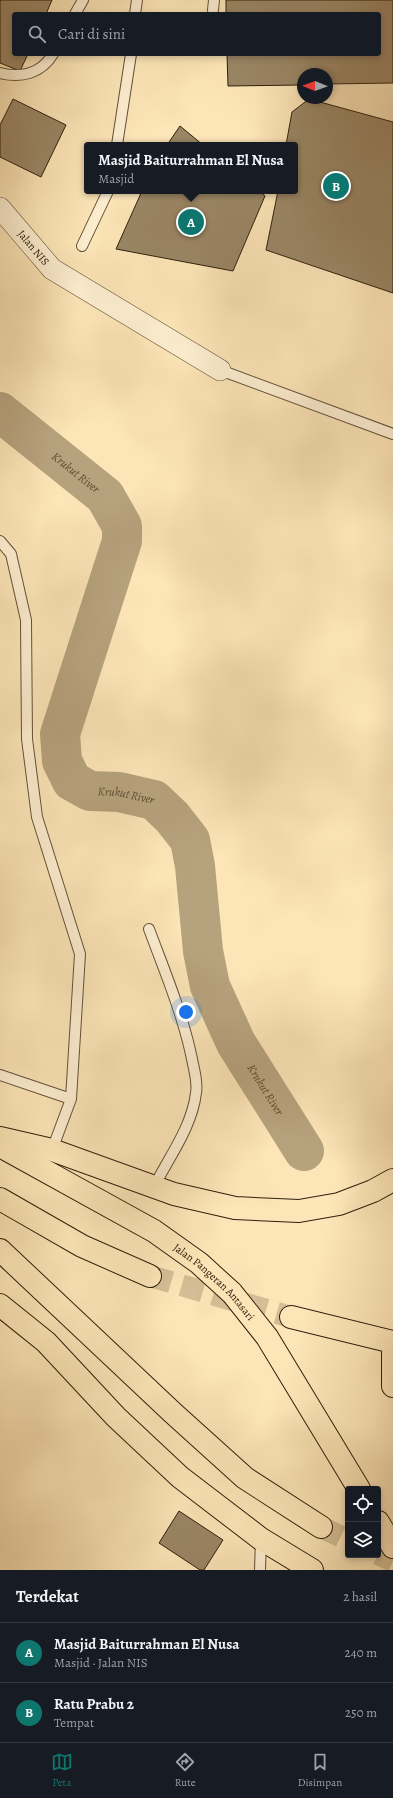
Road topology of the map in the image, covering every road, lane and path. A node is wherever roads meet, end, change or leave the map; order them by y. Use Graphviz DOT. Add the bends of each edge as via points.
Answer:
graph roads {
  1 [pos="82,0"];
  2 [pos="137,0"];
  3 [pos="76,12"];
  4 [pos="136,12"];
  5 [pos="52,56"];
  6 [pos="130,56"];
  7 [pos="0,73"];
  8 [pos="117,142"];
  9 [pos="107,194"];
  10 [pos="0,208"];
  11 [pos="82,246"];
  12 [pos="220,370"];
  13 [pos="393,434"];
  14 [pos="0,541"];
  15 [pos="149,929"];
  16 [pos="0,1075"];
  17 [pos="71,1099"];
  18 [pos="0,1138"];
  19 [pos="0,1146"];
  20 [pos="52,1150"];
  21 [pos="393,1180"];
  22 [pos="154,1187"];
  23 [pos="0,1199"];
  24 [pos="0,1250"];
  25 [pos="150,1276"];
  26 [pos="0,1305"];
  27 [pos="291,1317"];
  28 [pos="393,1342"];
  29 [pos="393,1353"];
  30 [pos="393,1386"];
  31 [pos="357,1486"];
  32 [pos="381,1527"];
  33 [pos="320,1528"];
  34 [pos="261,1539"];
  35 [pos="393,1547"];
  36 [pos="260,1570"];
  37 [pos="312,1570"];
  1 -- 3 [label="lane"];
  2 -- 4 [label="lane"];
  5 -- 7 [label="lane" via="48,63 34,73 14,76"];
  6 -- 8 [label="lane"];
  9 -- 11 [label="lane"];
  10 -- 12 [label="street, Jalan NIS" via="52,269"];
  12 -- 13 [label="lane"];
  14 -- 17 [label="lane" via="11,554 26,620 27,739 37,817 80,954"];
  15 -- 22 [label="lane" via="187,1033 197,1092 185,1131"];
  16 -- 17 [label="lane"];
  17 -- 20 [label="lane"];
  18 -- 20 [label="main road"];
  19 -- 31 [label="main road, Jalan Pangeran Antasari" via="154,1231 199,1262 232,1293 266,1337"];
  20 -- 22 [label="main road"];
  21 -- 22 [label="main road" via="339,1204 299,1211 235,1208"];
  23 -- 25 [label="main road" via="82,1246"];
  24 -- 33 [label="main road" via="245,1478"];
  26 -- 34 [label="main road" via="46,1342 116,1417 180,1478"];
  27 -- 28 [label="main road"];
  29 -- 30 [label="main road"];
  32 -- 35 [label="main road"];
  34 -- 36 [label="lane"];
  34 -- 37 [label="main road"];
}
